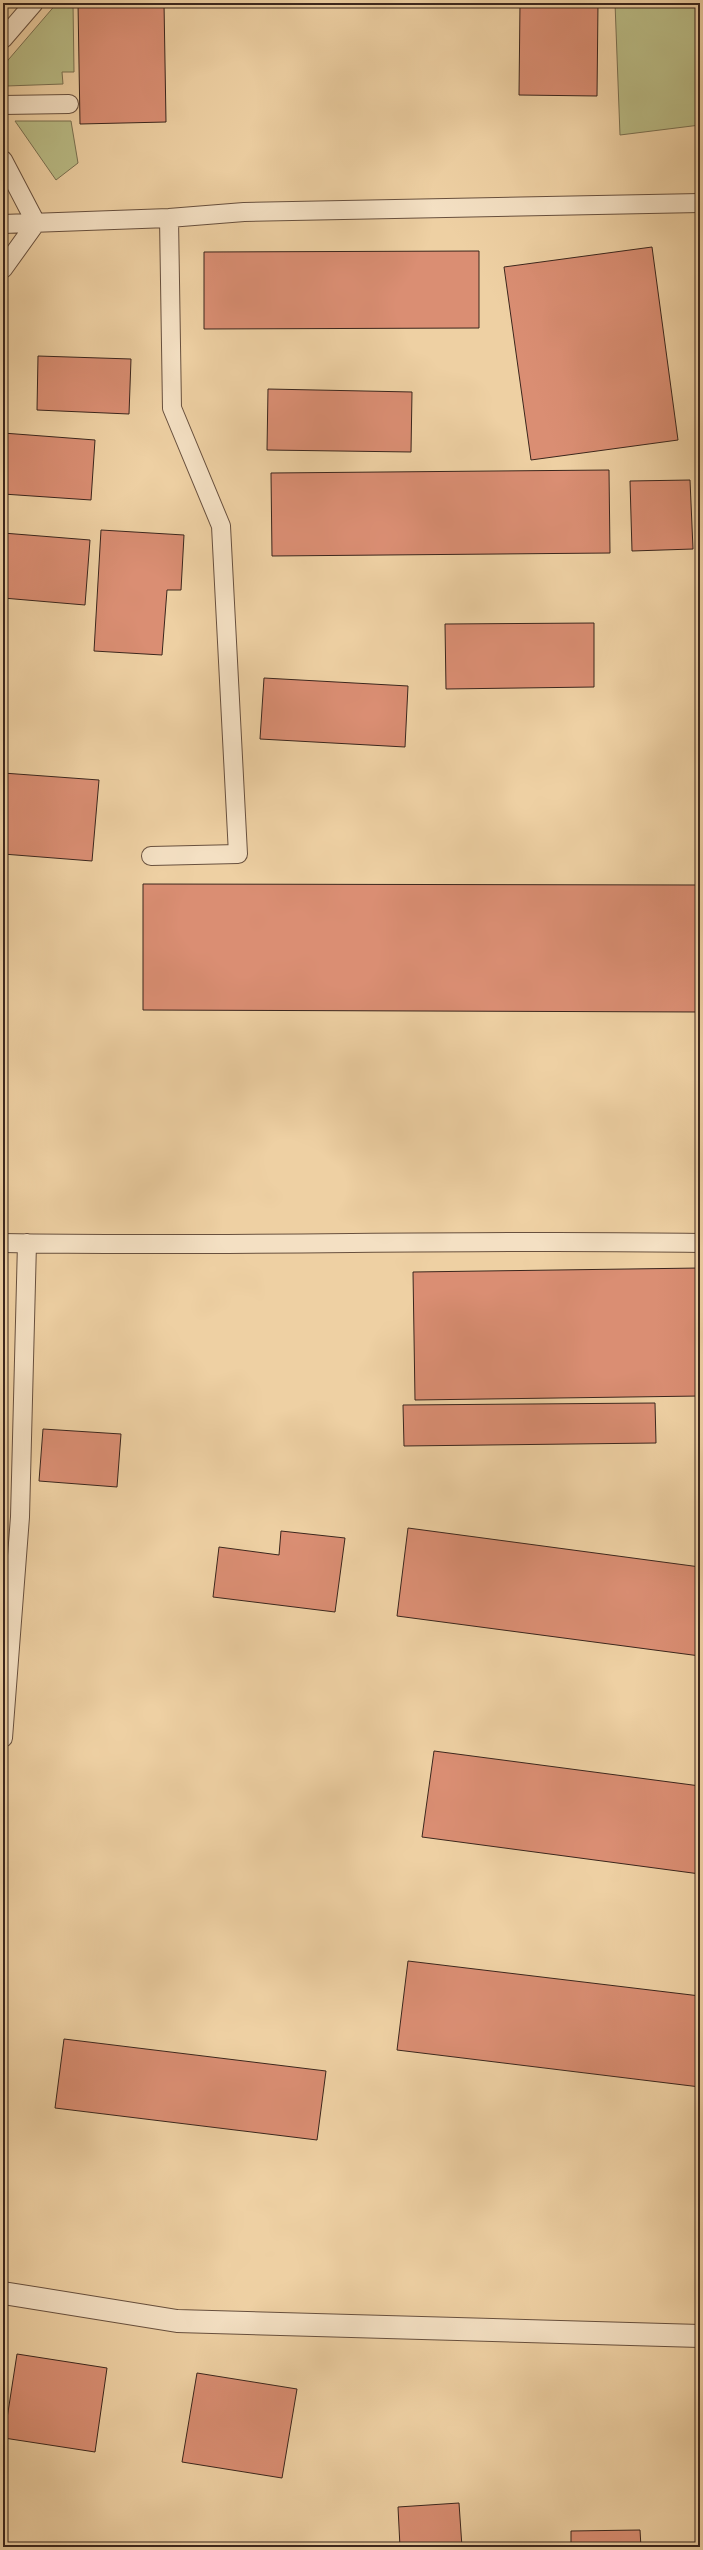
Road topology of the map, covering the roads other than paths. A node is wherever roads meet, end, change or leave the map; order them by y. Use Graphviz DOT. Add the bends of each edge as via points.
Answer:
graph roads {
  1 [pos="34,3"];
  2 [pos="3,39"];
  3 [pos="69,104"];
  4 [pos="3,105"];
  5 [pos="3,160"];
  6 [pos="700,203"];
  7 [pos="169,218"];
  8 [pos="36,223"];
  9 [pos="3,224"];
  10 [pos="3,268"];
  11 [pos="151,856"];
  12 [pos="3,1243"];
  13 [pos="26,1243"];
  14 [pos="700,1243"];
  15 [pos="3,1738"];
  16 [pos="3,2293"];
  17 [pos="700,2336"];
  1 -- 2 [label="lane"];
  3 -- 4 [label="lane"];
  5 -- 8 [label="lane"];
  6 -- 7 [label="lane" via="244,212"];
  7 -- 8 [label="lane"];
  7 -- 11 [label="lane" via="172,408 221,526 238,854"];
  8 -- 9 [label="lane"];
  8 -- 10 [label="lane"];
  12 -- 13 [label="lane"];
  13 -- 14 [label="lane"];
  13 -- 15 [label="lane" via="20,1517"];
  16 -- 17 [label="street" via="177,2321"];
}
